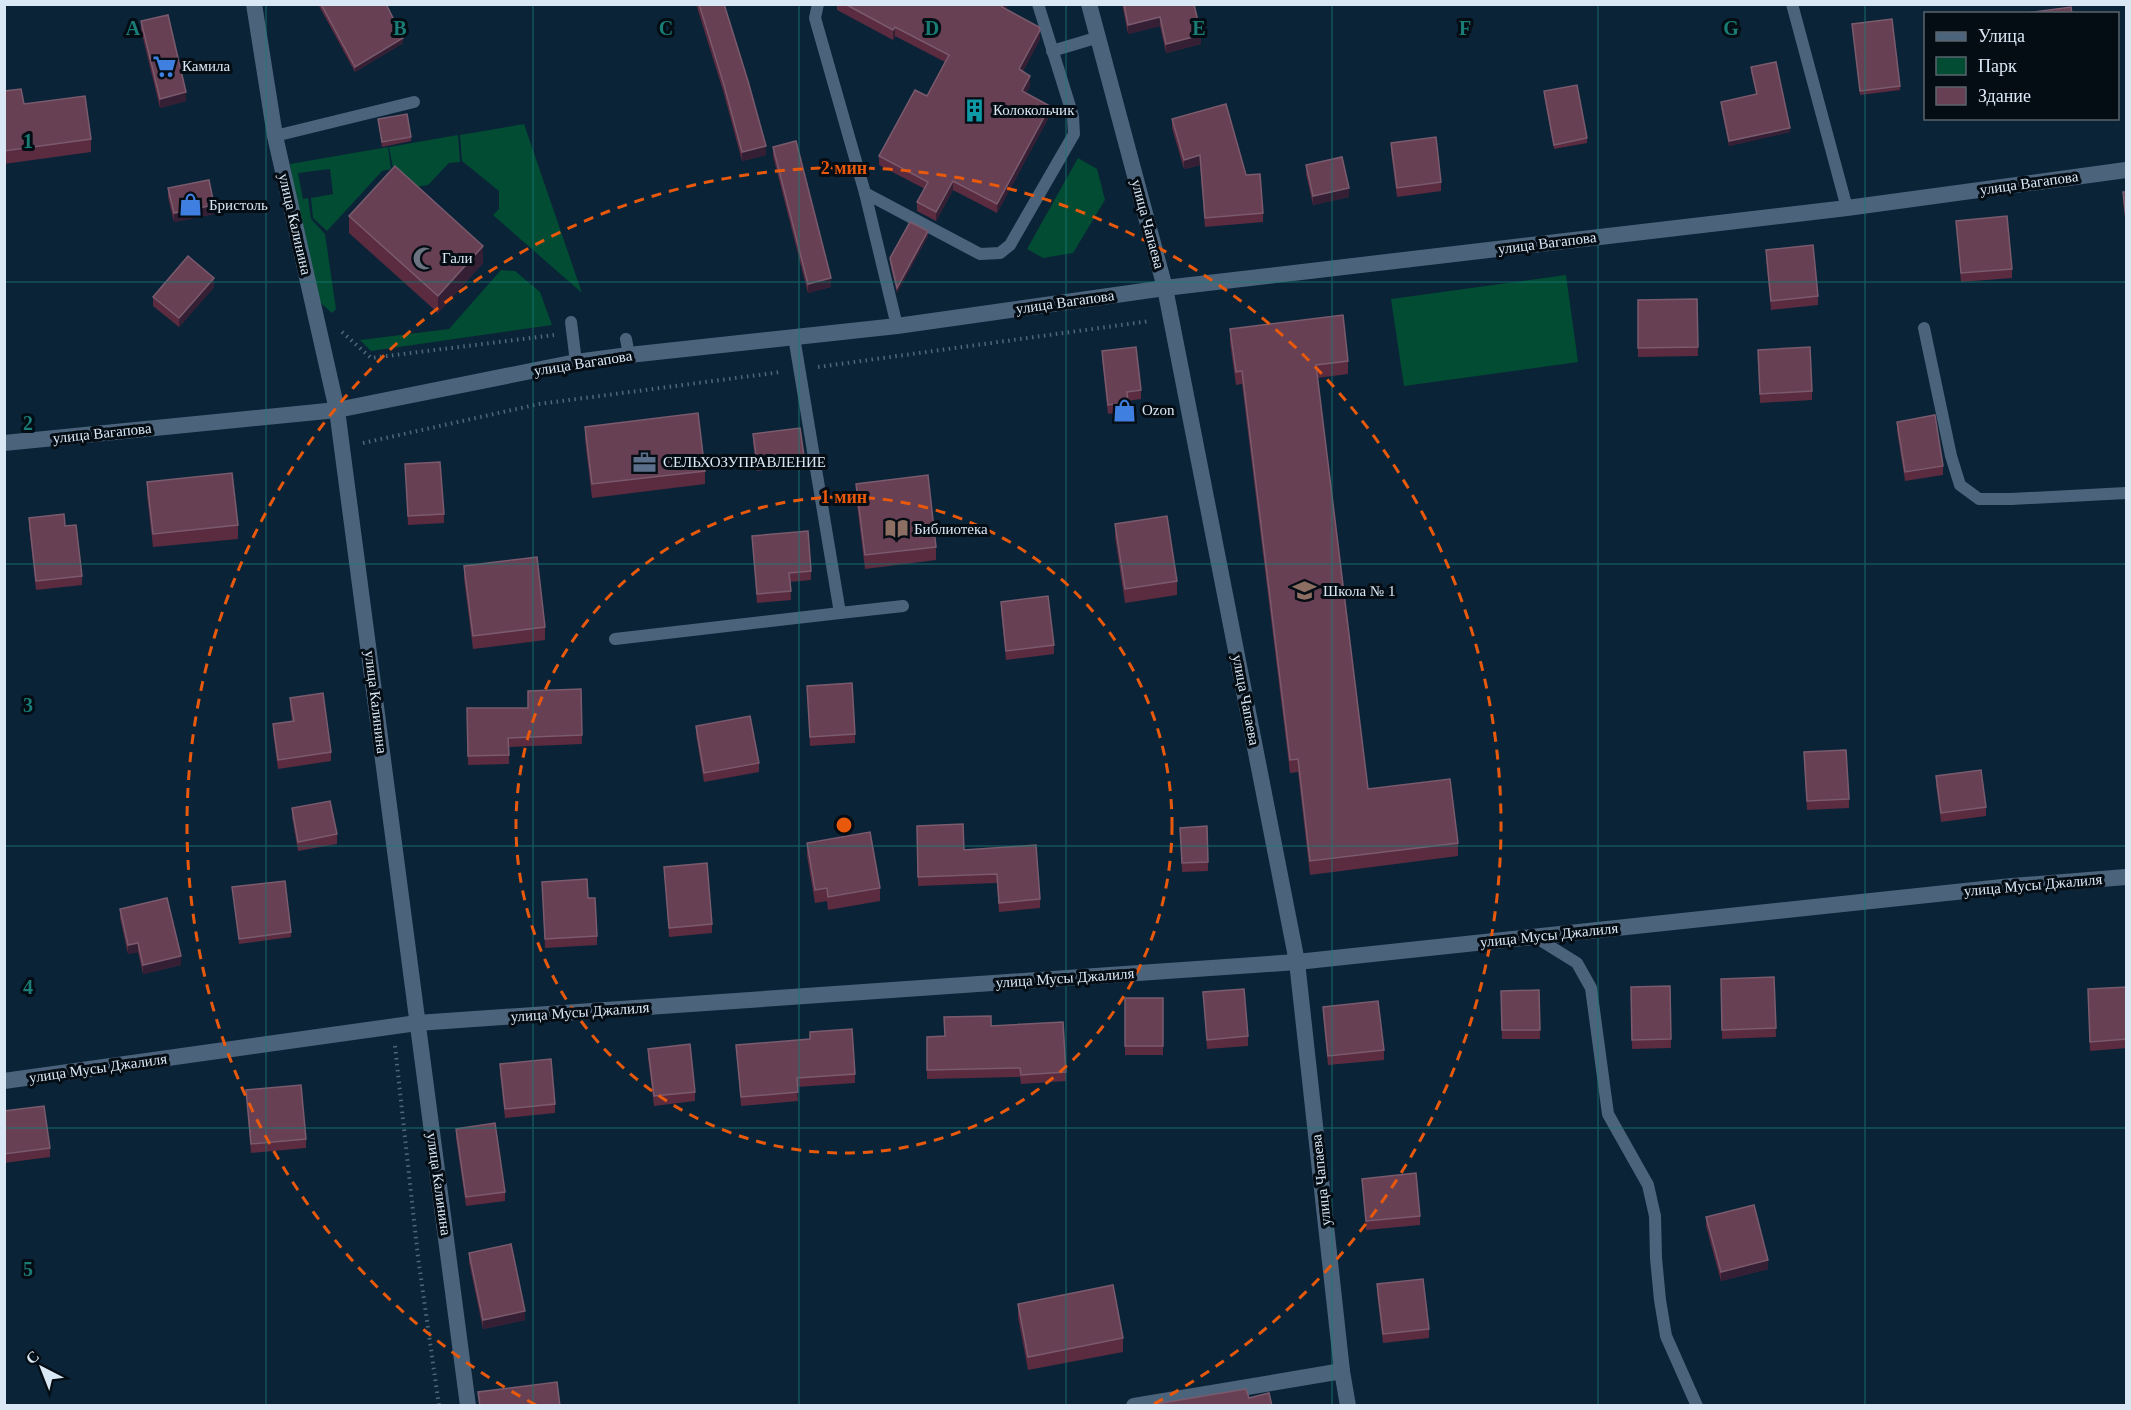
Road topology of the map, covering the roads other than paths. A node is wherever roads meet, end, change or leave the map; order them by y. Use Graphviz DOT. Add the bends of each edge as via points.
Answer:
graph roads {
  1 [pos="254,4"];
  2 [pos="818,4"];
  3 [pos="1038,4"];
  4 [pos="1089,4"];
  5 [pos="1792,4"];
  6 [pos="1099,37"];
  7 [pos="1053,51"];
  8 [pos="414,102"];
  9 [pos="275,136"];
  10 [pos="2127,170"];
  11 [pos="865,193"];
  12 [pos="1847,208"];
  13 [pos="1165,288"];
  14 [pos="571,322"];
  15 [pos="897,326"];
  16 [pos="1924,328"];
  17 [pos="794,337"];
  18 [pos="576,362"];
  19 [pos="337,410"];
  20 [pos="4,443"];
  21 [pos="2127,493"];
  22 [pos="903,606"];
  23 [pos="840,613"];
  24 [pos="615,639"];
  25 [pos="2127,877"];
  26 [pos="1535,937"];
  27 [pos="1297,962"];
  28 [pos="417,1023"];
  29 [pos="4,1081"];
  30 [pos="1342,1371"];
  31 [pos="468,1406"];
  32 [pos="1134,1406"];
  33 [pos="1348,1406"];
  34 [pos="1696,1406"];
  1 -- 9 [label="street, улица Калинина"];
  2 -- 11 [label="lane" via="815,18"];
  3 -- 7 [label="lane"];
  4 -- 6 [label="street, улица Чапаева"];
  5 -- 12 [label="lane"];
  6 -- 7 [label="lane"];
  6 -- 13 [label="street, улица Чапаева"];
  7 -- 11 [label="lane" via="1074,134 1017,235 1000,253 980,254"];
  8 -- 9 [label="lane"];
  9 -- 19 [label="street, улица Калинина"];
  10 -- 12 [label="street, улица Вагапова"];
  11 -- 15 [label="lane"];
  12 -- 13 [label="street, улица Вагапова"];
  13 -- 15 [label="street, улица Вагапова"];
  13 -- 27 [label="street, улица Чапаева"];
  14 -- 18 [label="lane"];
  15 -- 17 [label="street, улица Вагапова"];
  16 -- 21 [label="lane" via="1960,485 1980,499"];
  17 -- 18 [label="street, улица Вагапова" via="628,347"];
  17 -- 23 [label="lane"];
  18 -- 19 [label="street, улица Вагапова"];
  19 -- 20 [label="street, улица Вагапова"];
  19 -- 28 [label="street, улица Калинина"];
  22 -- 23 [label="lane"];
  23 -- 24 [label="lane"];
  25 -- 26 [label="street, улица Мусы Джалиля"];
  26 -- 27 [label="street, улица Мусы Джалиля"];
  26 -- 34 [label="lane" via="1577,963 1591,988 1608,1114 1648,1185 1656,1216 1656,1257 1666,1336"];
  27 -- 28 [label="street, улица Мусы Джалиля"];
  27 -- 30 [label="street, улица Чапаева"];
  28 -- 29 [label="street, улица Мусы Джалиля"];
  28 -- 31 [label="street, улица Калинина"];
  30 -- 32 [label="street"];
  30 -- 33 [label="street, улица Чапаева"];
}
